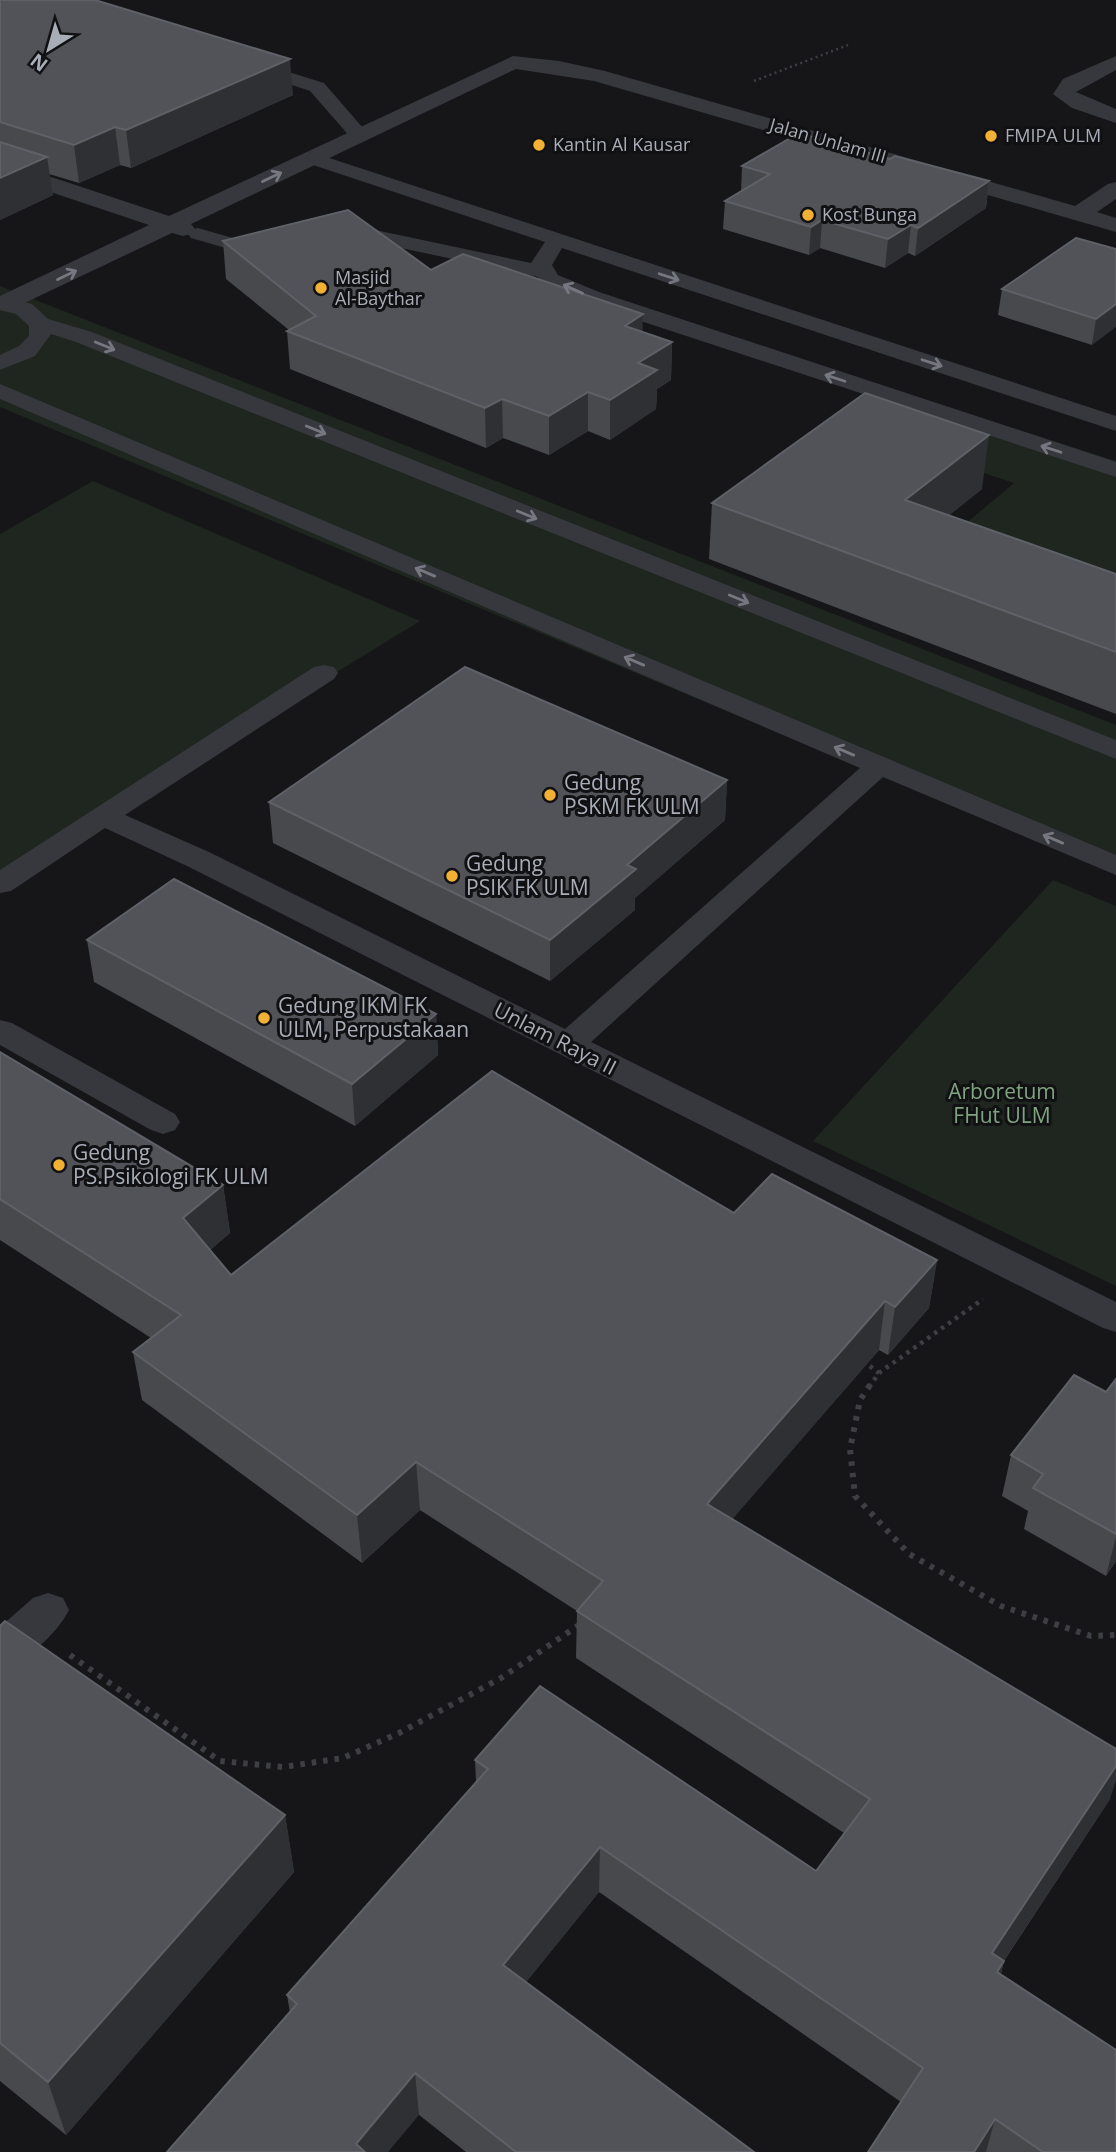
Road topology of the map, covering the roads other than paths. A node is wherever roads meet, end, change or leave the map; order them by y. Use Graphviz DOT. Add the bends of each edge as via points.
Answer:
graph roads {
  1 [pos="228,58"];
  2 [pos="1116,62"];
  3 [pos="539,64"];
  4 [pos="1116,116"];
  5 [pos="359,135"];
  6 [pos="322,162"];
  7 [pos="0,167"];
  8 [pos="1116,189"];
  9 [pos="1079,214"];
  10 [pos="170,225"];
  11 [pos="1116,225"];
  12 [pos="198,234"];
  13 [pos="324,237"];
  14 [pos="558,240"];
  15 [pos="289,247"];
  16 [pos="152,258"];
  17 [pos="545,272"];
  18 [pos="2,303"];
  19 [pos="59,305"];
  20 [pos="38,321"];
  21 [pos="0,363"];
  22 [pos="0,391"];
  23 [pos="1116,424"];
  24 [pos="1116,470"];
  25 [pos="324,673"];
  26 [pos="1116,750"];
  27 [pos="879,766"];
  28 [pos="103,816"];
  29 [pos="1116,866"];
  30 [pos="0,884"];
  31 [pos="0,1031"];
  32 [pos="567,1045"];
  33 [pos="163,1122"];
  34 [pos="1116,1318"];
  35 [pos="39,1618"];
  36 [pos="0,1653"];
  1 -- 5 [label="lane" via="317,87"];
  2 -- 4 [label="street" via="1072,84 1064,94"];
  3 -- 5 [label="street, Jalan Unlam III" via="509,63"];
  3 -- 6 [label="street"];
  3 -- 9 [label="street, Jalan Unlam III" via="598,75"];
  5 -- 6 [label="street, Jalan Unlam III"];
  10 -- 6 [label="street, one-way"];
  6 -- 12 [label="street"];
  6 -- 14 [label="lane"];
  7 -- 10 [label="street"];
  8 -- 9 [label="street"];
  9 -- 11 [label="street, Jalan Unlam III"];
  10 -- 12 [label="street"];
  18 -- 10 [label="street, one-way"];
  12 -- 15 [label="lane" via="265,254"];
  12 -- 16 [label="street"];
  13 -- 17 [label="lane" via="347,230"];
  14 -- 17 [label="lane" via="545,254 541,265"];
  14 -- 23 [label="lane, one-way"];
  24 -- 17 [label="lane, one-way" via="591,297 550,279"];
  18 -- 20 [label="lane" via="24,309"];
  19 -- 20 [label="street"];
  20 -- 21 [label="lane" via="40,337 27,351"];
  20 -- 26 [label="lane, one-way"];
  27 -- 22 [label="lane, one-way"];
  25 -- 28 [label="lane"];
  29 -- 27 [label="lane, one-way"];
  27 -- 32 [label="lane"];
  28 -- 30 [label="lane"];
  28 -- 32 [label="lane, Unlam Raya II"];
  31 -- 33 [label="lane"];
  32 -- 34 [label="lane, Unlam Raya II"];
  35 -- 36 [label="lane"];
}
